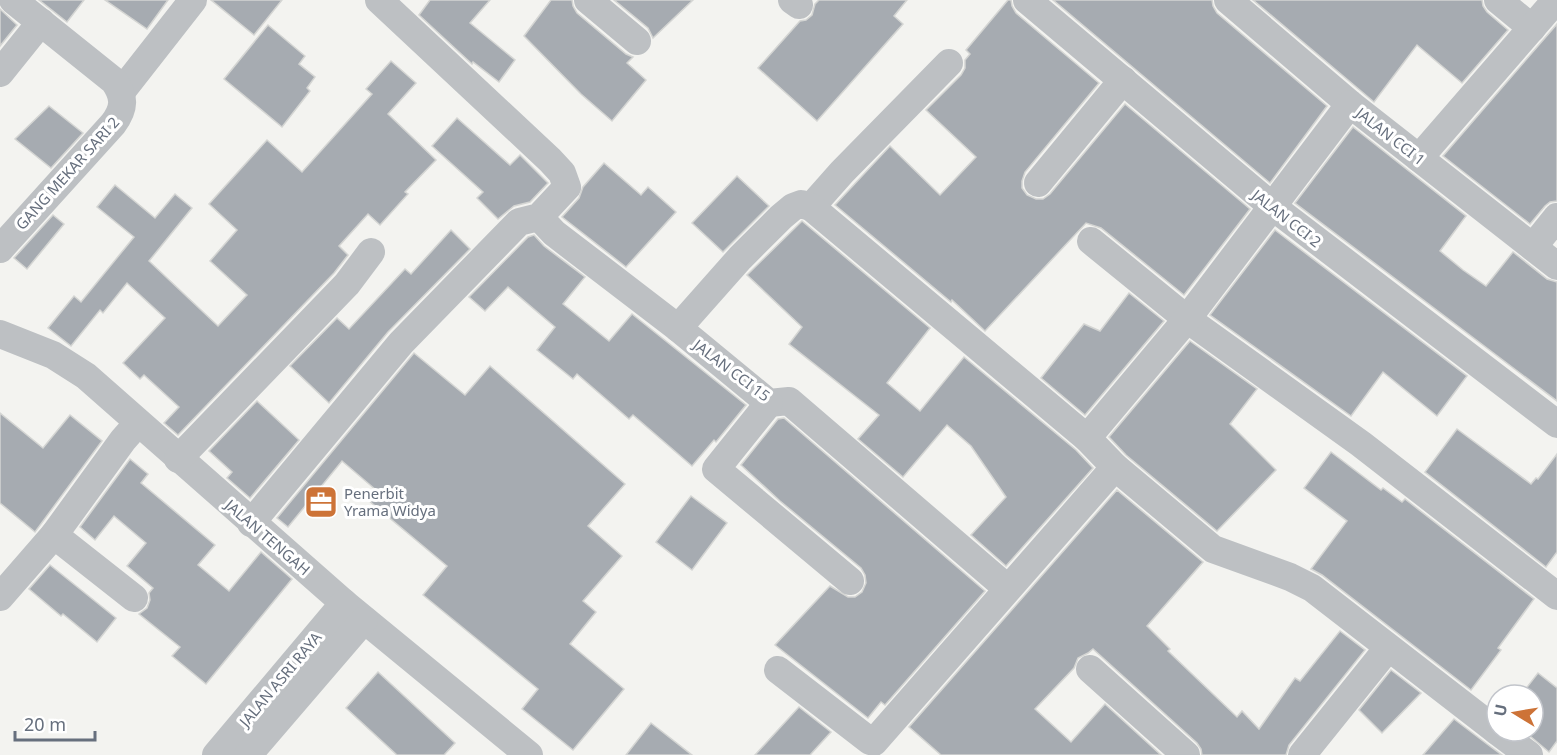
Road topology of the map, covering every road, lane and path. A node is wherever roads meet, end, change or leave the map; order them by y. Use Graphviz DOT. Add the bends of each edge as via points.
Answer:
graph roads {
  1 [pos="13,0"];
  2 [pos="193,0"];
  3 [pos="379,0"];
  4 [pos="588,0"];
  5 [pos="1027,0"];
  6 [pos="1228,0"];
  7 [pos="1498,0"];
  8 [pos="1557,0"];
  9 [pos="41,22"];
  10 [pos="1532,28"];
  11 [pos="636,41"];
  12 [pos="949,63"];
  13 [pos="0,73"];
  14 [pos="1123,80"];
  15 [pos="121,92"];
  16 [pos="1350,104"];
  17 [pos="1419,158"];
  18 [pos="1038,183"];
  19 [pos="811,207"];
  20 [pos="1273,207"];
  21 [pos="539,217"];
  22 [pos="1557,217"];
  23 [pos="1091,241"];
  24 [pos="1533,247"];
  25 [pos="0,249"];
  26 [pos="371,252"];
  27 [pos="1557,266"];
  28 [pos="1187,319"];
  29 [pos="678,328"];
  30 [pos="0,334"];
  31 [pos="769,403"];
  32 [pos="138,423"];
  33 [pos="1557,424"];
  34 [pos="1087,438"];
  35 [pos="178,459"];
  36 [pos="1115,467"];
  37 [pos="251,523"];
  38 [pos="54,536"];
  39 [pos="850,581"];
  40 [pos="1007,588"];
  41 [pos="1557,596"];
  42 [pos="0,597"];
  43 [pos="134,598"];
  44 [pos="354,611"];
  45 [pos="1388,648"];
  46 [pos="1089,669"];
  47 [pos="778,670"];
  48 [pos="1485,722"];
  49 [pos="1513,743"];
  50 [pos="216,755"];
  51 [pos="248,755"];
  52 [pos="529,755"];
  53 [pos="1186,755"];
  54 [pos="1302,755"];
  55 [pos="1529,755"];
  1 -- 9 [label="street"];
  2 -- 15 [label="street"];
  3 -- 21 [label="street" via="562,172 567,187"];
  4 -- 11 [label="street"];
  5 -- 14 [label="street, JALAN CCI 2"];
  6 -- 16 [label="street, JALAN CCI 1"];
  7 -- 10 [label="street"];
  8 -- 10 [label="street"];
  9 -- 13 [label="street"];
  9 -- 15 [label="street" via="114,81"];
  10 -- 17 [label="street"];
  12 -- 19 [label="street"];
  14 -- 18 [label="street"];
  14 -- 20 [label="street, JALAN CCI 2"];
  15 -- 25 [label="street, GANG MEKAR SARI 2" via="120,115"];
  16 -- 17 [label="street, JALAN CCI 1"];
  16 -- 20 [label="street"];
  17 -- 24 [label="street, JALAN CCI 1"];
  19 -- 29 [label="street" via="801,204 781,217"];
  19 -- 34 [label="street"];
  20 -- 28 [label="street"];
  20 -- 33 [label="street, JALAN CCI 2"];
  21 -- 29 [label="street, JALAN CCI 15" via="554,233"];
  21 -- 37 [label="street" via="519,222 400,343"];
  22 -- 24 [label="street"];
  23 -- 28 [label="street"];
  24 -- 27 [label="street, JALAN CCI 1"];
  26 -- 35 [label="street" via="346,284"];
  28 -- 34 [label="street"];
  28 -- 41 [label="street" via="1362,444"];
  29 -- 31 [label="street, JALAN CCI 15"];
  30 -- 32 [label="street, JALAN TENGAH" via="53,355 86,376"];
  31 -- 39 [label="street" via="716,469"];
  31 -- 40 [label="street, JALAN CCI 15" via="789,401"];
  32 -- 35 [label="street, JALAN TENGAH"];
  32 -- 38 [label="street"];
  34 -- 36 [label="street"];
  35 -- 37 [label="street, JALAN TENGAH"];
  36 -- 40 [label="street"];
  36 -- 45 [label="street" via="1213,549 1312,588"];
  37 -- 44 [label="street, JALAN TENGAH"];
  38 -- 42 [label="street"];
  38 -- 43 [label="street"];
  40 -- 47 [label="street" via="874,742"];
  44 -- 50 [label="street, JALAN ASRI RAYA"];
  44 -- 51 [label="street, JALAN ASRI RAYA"];
  44 -- 52 [label="street, JALAN TENGAH"];
  45 -- 48 [label="street"];
  45 -- 54 [label="street"];
  46 -- 53 [label="street"];
  49 -- 55 [label="street"];
}
